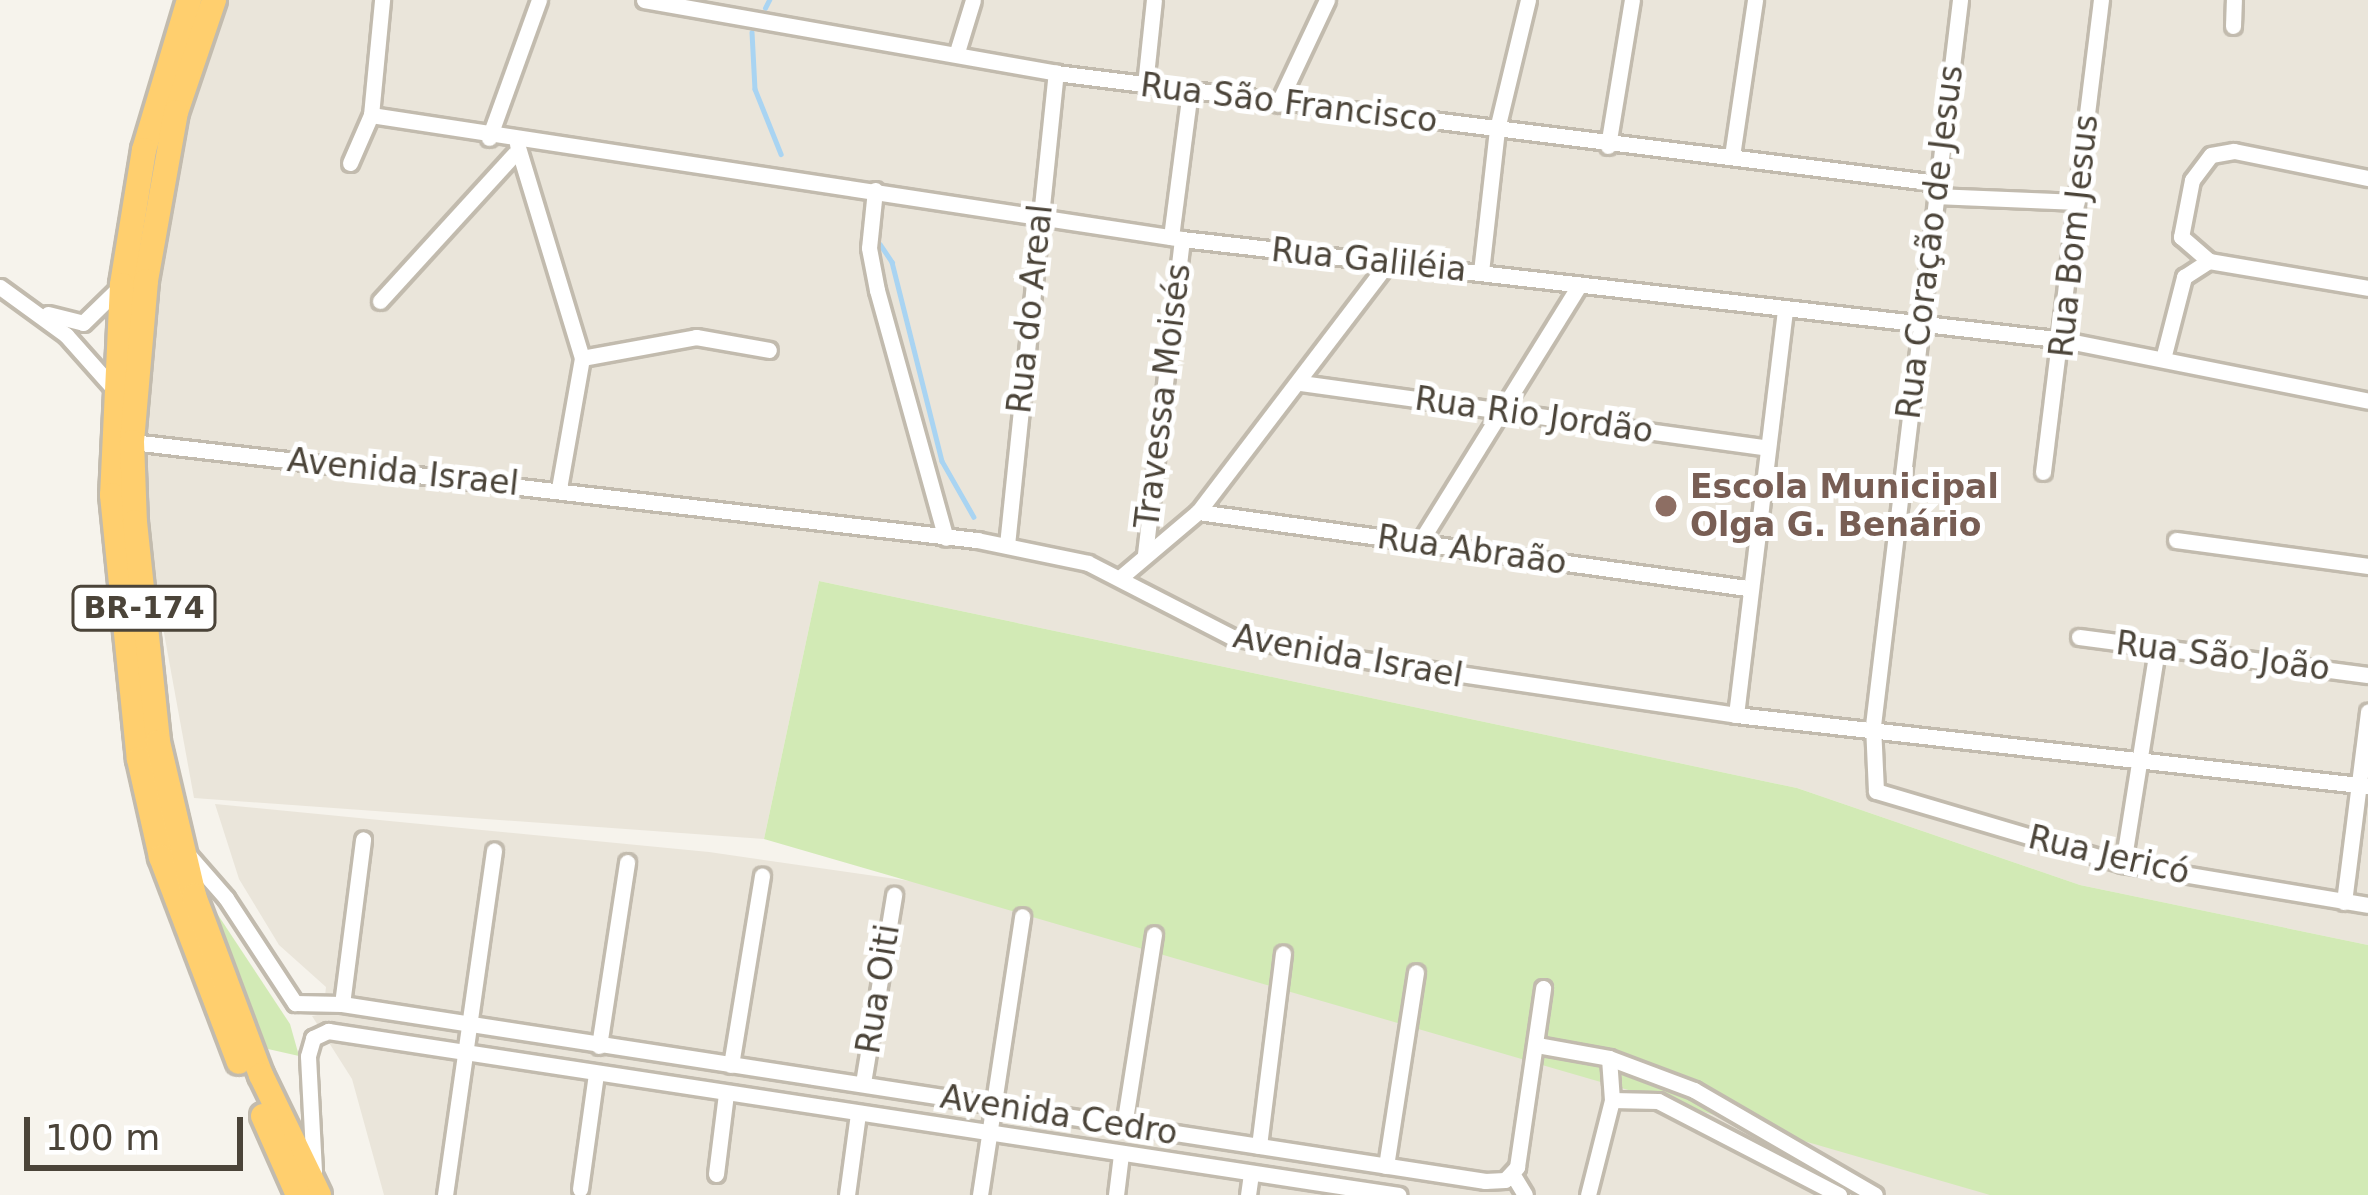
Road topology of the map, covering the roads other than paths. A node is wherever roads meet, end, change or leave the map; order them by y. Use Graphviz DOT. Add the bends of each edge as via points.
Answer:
graph roads {
  1 [pos="189,0"];
  2 [pos="214,0"];
  3 [pos="382,0"];
  4 [pos="539,0"];
  5 [pos="644,0"];
  6 [pos="973,0"];
  7 [pos="1154,0"];
  8 [pos="1327,0"];
  9 [pos="1528,0"];
  10 [pos="1632,0"];
  11 [pos="1755,0"];
  12 [pos="1960,0"];
  13 [pos="2101,0"];
  14 [pos="2234,0"];
  15 [pos="2233,26"];
  16 [pos="958,52"];
  17 [pos="1056,73"];
  18 [pos="1145,85"];
  19 [pos="1190,91"];
  20 [pos="1278,104"];
  21 [pos="370,115"];
  22 [pos="1496,130"];
  23 [pos="490,138"];
  24 [pos="1608,146"];
  25 [pos="516,149"];
  26 [pos="1732,156"];
  27 [pos="350,163"];
  28 [pos="2368,178"];
  29 [pos="1936,189"];
  30 [pos="875,190"];
  31 [pos="2077,202"];
  32 [pos="1040,218"];
  33 [pos="1176,238"];
  34 [pos="2209,261"];
  35 [pos="1388,264"];
  36 [pos="1481,272"];
  37 [pos="122,284"];
  38 [pos="1579,286"];
  39 [pos="0,287"];
  40 [pos="2368,287"];
  41 [pos="380,301"];
  42 [pos="32,307"];
  43 [pos="1785,310"];
  44 [pos="1921,324"];
  45 [pos="2064,340"];
  46 [pos="769,350"];
  47 [pos="2164,355"];
  48 [pos="583,358"];
  49 [pos="1301,383"];
  50 [pos="113,388"];
  51 [pos="2368,401"];
  52 [pos="1500,410"];
  53 [pos="132,442"];
  54 [pos="1767,448"];
  55 [pos="2042,472"];
  56 [pos="559,489"];
  57 [pos="1198,512"];
  58 [pos="946,538"];
  59 [pos="2176,539"];
  60 [pos="1420,542"];
  61 [pos="1006,545"];
  62 [pos="1145,554"];
  63 [pos="2368,566"];
  64 [pos="1121,577"];
  65 [pos="1747,588"];
  66 [pos="2078,637"];
  67 [pos="2157,650"];
  68 [pos="2368,675"];
  69 [pos="2368,712"];
  70 [pos="1736,715"];
  71 [pos="1873,725"];
  72 [pos="2140,760"];
  73 [pos="1873,770"];
  74 [pos="2363,786"];
  75 [pos="363,839"];
  76 [pos="182,848"];
  77 [pos="494,850"];
  78 [pos="627,862"];
  79 [pos="2123,865"];
  80 [pos="762,876"];
  81 [pos="894,895"];
  82 [pos="2344,902"];
  83 [pos="2368,905"];
  84 [pos="1022,916"];
  85 [pos="1154,934"];
  86 [pos="1283,953"];
  87 [pos="1416,972"];
  88 [pos="1544,988"];
  89 [pos="342,1004"];
  90 [pos="471,1027"];
  91 [pos="1537,1045"];
  92 [pos="599,1046"];
  93 [pos="466,1057"];
  94 [pos="1609,1058"];
  95 [pos="731,1065"];
  96 [pos="596,1074"];
  97 [pos="862,1083"];
  98 [pos="726,1094"];
  99 [pos="1612,1100"];
  100 [pos="994,1106"];
  101 [pos="859,1114"];
  102 [pos="1124,1126"];
  103 [pos="989,1135"];
  104 [pos="1259,1146"];
  105 [pos="1121,1154"];
  106 [pos="1385,1166"];
  107 [pos="716,1174"];
  108 [pos="1251,1174"];
  109 [pos="1513,1175"];
  110 [pos="1856,1181"];
  111 [pos="580,1189"];
  112 [pos="310,1192"];
  113 [pos="1387,1194"];
  114 [pos="445,1195"];
  115 [pos="847,1195"];
  116 [pos="980,1195"];
  117 [pos="1116,1195"];
  118 [pos="1248,1195"];
  119 [pos="1525,1195"];
  120 [pos="1588,1195"];
  121 [pos="1841,1195"];
  122 [pos="1875,1195"];
  1 -- 37 [label="highway, BR-174" via="144,150"];
  2 -- 53 [label="highway, BR-174" via="162,175"];
  3 -- 21 [label="street"];
  4 -- 23 [label="street"];
  5 -- 16 [label="street, Rua São Francisco"];
  6 -- 16 [label="street"];
  7 -- 18 [label="street"];
  8 -- 20 [label="street"];
  9 -- 22 [label="street"];
  10 -- 24 [label="street"];
  11 -- 26 [label="street"];
  12 -- 29 [label="street, Rua Coração de Jesus"];
  13 -- 31 [label="street, Rua Bom Jesus"];
  14 -- 15 [label="street"];
  16 -- 17 [label="street, Rua São Francisco"];
  17 -- 18 [label="street, Rua São Francisco"];
  17 -- 32 [label="street, Rua do Areal"];
  18 -- 19 [label="street, Rua São Francisco"];
  19 -- 20 [label="street, Rua São Francisco"];
  19 -- 33 [label="street, Travessa Moisés"];
  20 -- 22 [label="street, Rua São Francisco"];
  21 -- 23 [label="street, Rua Galiléia"];
  21 -- 27 [label="street"];
  22 -- 24 [label="street, Rua São Francisco"];
  22 -- 36 [label="street"];
  23 -- 25 [label="street, Rua Galiléia"];
  24 -- 26 [label="street, Rua São Francisco"];
  25 -- 30 [label="street, Rua Galiléia"];
  25 -- 41 [label="street"];
  25 -- 48 [label="street"];
  26 -- 29 [label="street, Rua São Francisco"];
  28 -- 34 [label="street" via="2234,151 2211,154 2192,180 2181,237"];
  29 -- 31 [label="street, Rua São Francisco"];
  29 -- 44 [label="street, Rua Coração de Jesus"];
  30 -- 32 [label="street, Rua Galiléia"];
  30 -- 58 [label="street" via="869,248 877,290"];
  31 -- 45 [label="street, Rua Bom Jesus"];
  32 -- 33 [label="street, Rua Galiléia"];
  32 -- 61 [label="street, Rua do Areal"];
  33 -- 35 [label="street, Rua Galiléia"];
  33 -- 62 [label="street, Travessa Moisés"];
  34 -- 40 [label="street"];
  34 -- 47 [label="street" via="2184,277"];
  35 -- 36 [label="street, Rua Galiléia"];
  35 -- 49 [label="street"];
  36 -- 38 [label="street, Rua Galiléia"];
  37 -- 42 [label="street" via="83,323"];
  37 -- 50 [label="highway, BR-174"];
  38 -- 43 [label="street, Rua Galiléia"];
  38 -- 52 [label="street"];
  39 -- 42 [label="street"];
  42 -- 50 [label="street"];
  43 -- 44 [label="street, Rua Galiléia"];
  43 -- 54 [label="street"];
  44 -- 45 [label="street, Rua Galiléia"];
  44 -- 71 [label="street, Rua Coração de Jesus"];
  45 -- 47 [label="street, Rua Galiléia"];
  45 -- 55 [label="street, Rua Bom Jesus"];
  46 -- 48 [label="street" via="696,338"];
  47 -- 51 [label="street, Rua Galiléia"];
  48 -- 56 [label="street"];
  49 -- 52 [label="street, Rua Rio Jordão"];
  49 -- 57 [label="street"];
  50 -- 112 [label="highway, BR-174" via="121,607 157,838 198,968"];
  52 -- 54 [label="street, Rua Rio Jordão"];
  52 -- 60 [label="street"];
  53 -- 56 [label="street, Avenida Israel"];
  53 -- 76 [label="highway, BR-174" via="158,742"];
  54 -- 65 [label="street"];
  56 -- 58 [label="street, Avenida Israel"];
  57 -- 60 [label="street, Rua Abraão"];
  57 -- 62 [label="street"];
  58 -- 61 [label="street, Avenida Israel"];
  59 -- 63 [label="street"];
  60 -- 65 [label="street, Rua Abraão"];
  61 -- 64 [label="street, Avenida Israel"];
  62 -- 64 [label="street"];
  64 -- 70 [label="street, Avenida Israel" via="1176,614 1232,637"];
  65 -- 70 [label="street"];
  66 -- 67 [label="street, Rua São João"];
  67 -- 68 [label="street, Rua São João"];
  67 -- 72 [label="street"];
  69 -- 74 [label="street"];
  70 -- 71 [label="street, Avenida Israel"];
  71 -- 72 [label="street, Avenida Israel"];
  71 -- 73 [label="street, Rua Coração de Jesus"];
  72 -- 74 [label="street, Avenida Israel"];
  72 -- 79 [label="street"];
  73 -- 79 [label="street, Rua Jericó" via="1882,796"];
  74 -- 82 [label="street"];
  75 -- 89 [label="street"];
  76 -- 89 [label="street, Avenida Cedro" via="226,898 290,1000"];
  76 -- 112 [label="highway, BR-174" via="222,980"];
  77 -- 90 [label="street"];
  78 -- 92 [label="street"];
  79 -- 82 [label="street, Rua Jericó"];
  80 -- 95 [label="street"];
  81 -- 97 [label="street, Rua Oiti"];
  82 -- 83 [label="street, Rua Jericó"];
  84 -- 100 [label="street"];
  85 -- 102 [label="street"];
  86 -- 104 [label="street"];
  87 -- 106 [label="street"];
  88 -- 91 [label="street"];
  89 -- 90 [label="street, Avenida Cedro"];
  90 -- 92 [label="street, Avenida Cedro"];
  90 -- 93 [label="street"];
  91 -- 94 [label="street"];
  91 -- 109 [label="street"];
  92 -- 95 [label="street, Avenida Cedro"];
  93 -- 96 [label="street, Avenida Cedro"];
  93 -- 112 [label="street, Avenida Cedro" via="344,1032 313,1038"];
  93 -- 114 [label="street"];
  94 -- 99 [label="street"];
  94 -- 110 [label="street" via="1694,1090"];
  95 -- 97 [label="street, Avenida Cedro"];
  96 -- 98 [label="street, Avenida Cedro"];
  96 -- 111 [label="street"];
  97 -- 100 [label="street, Avenida Cedro"];
  98 -- 101 [label="street, Avenida Cedro"];
  98 -- 107 [label="street"];
  99 -- 120 [label="street"];
  99 -- 121 [label="street" via="1658,1101"];
  100 -- 102 [label="street, Avenida Cedro"];
  100 -- 103 [label="street"];
  101 -- 103 [label="street, Avenida Cedro"];
  101 -- 115 [label="street"];
  102 -- 104 [label="street, Avenida Cedro"];
  103 -- 105 [label="street, Avenida Cedro"];
  103 -- 116 [label="street"];
  104 -- 106 [label="street, Avenida Cedro"];
  105 -- 108 [label="street, Avenida Cedro"];
  105 -- 117 [label="street"];
  106 -- 109 [label="street, Avenida Cedro" via="1495,1182"];
  108 -- 113 [label="street, Avenida Cedro"];
  108 -- 118 [label="street"];
  109 -- 119 [label="street"];
  110 -- 121 [label="street"];
  110 -- 122 [label="street"];
}
